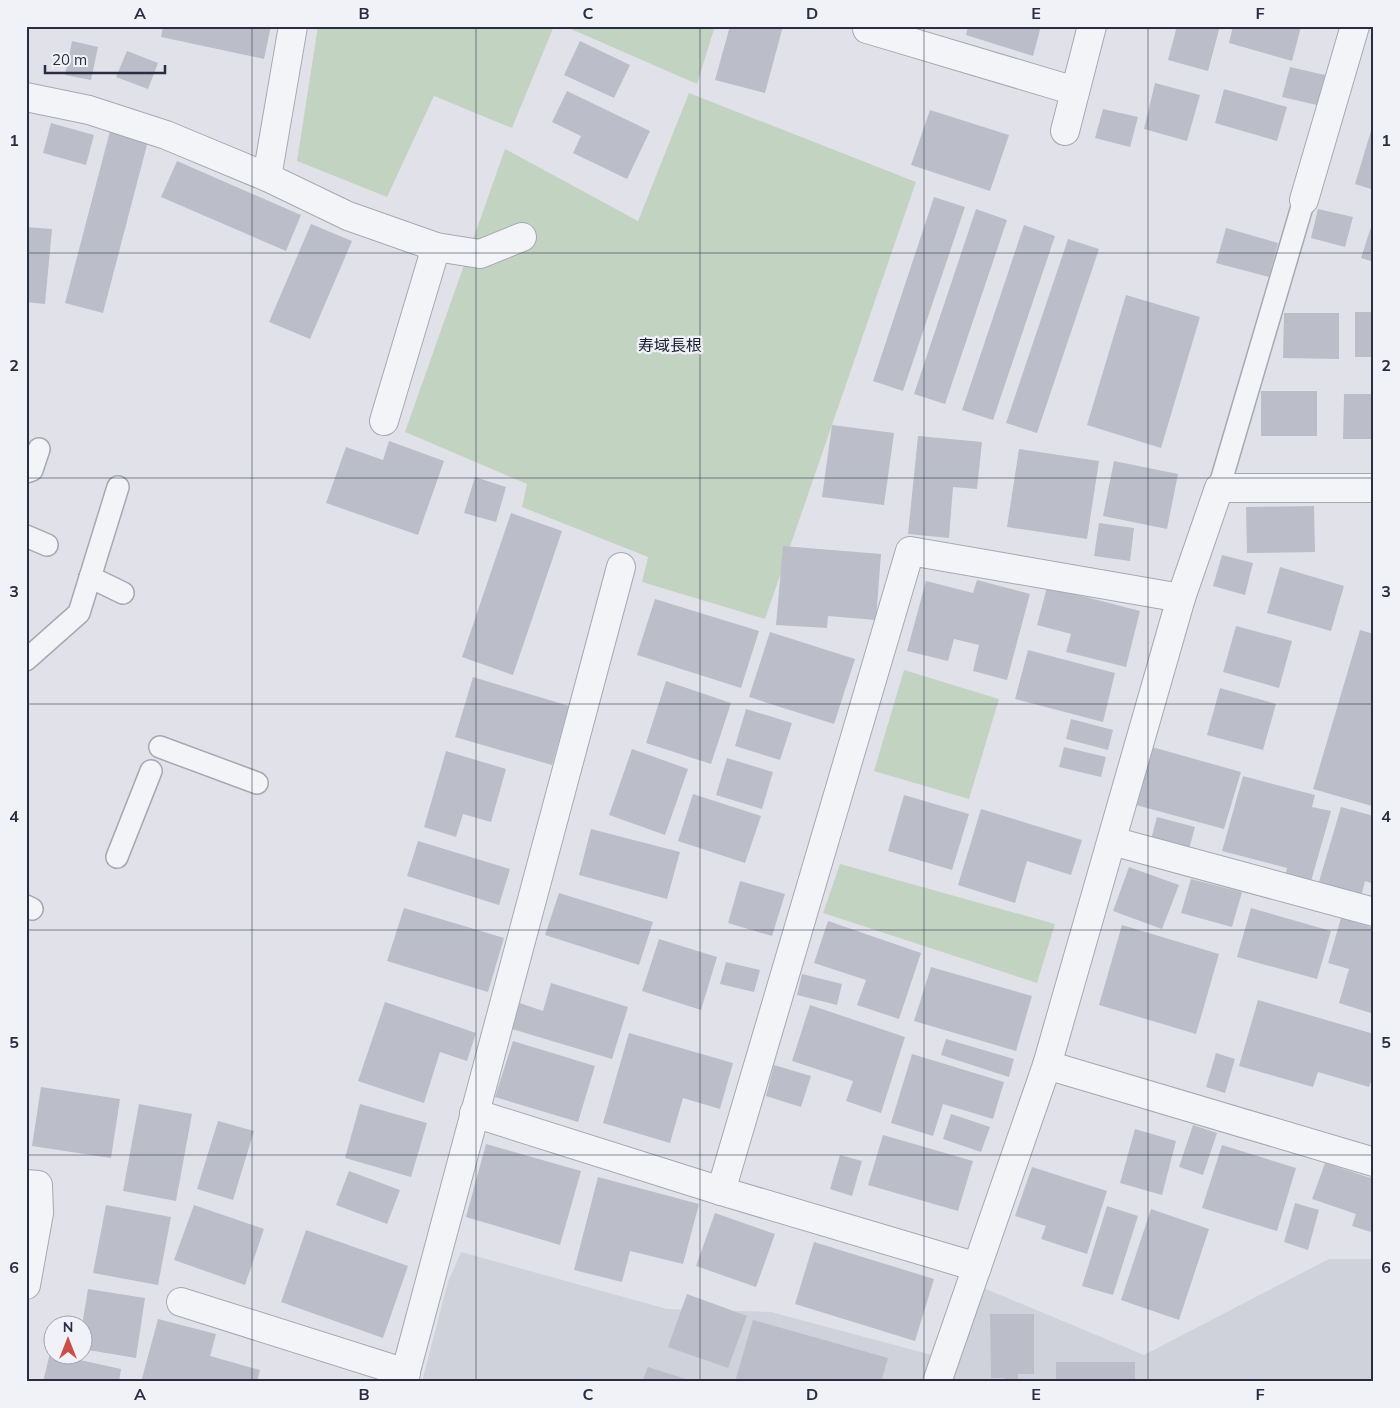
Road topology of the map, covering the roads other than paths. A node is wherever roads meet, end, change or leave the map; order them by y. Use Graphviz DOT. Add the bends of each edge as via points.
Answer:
graph roads {
  1 [pos="293,26"];
  2 [pos="1092,26"];
  3 [pos="1357,26"];
  4 [pos="867,29"];
  5 [pos="1374,31"];
  6 [pos="1075,91"];
  7 [pos="26,98"];
  8 [pos="1065,131"];
  9 [pos="267,177"];
  10 [pos="1304,200"];
  11 [pos="522,237"];
  12 [pos="436,247"];
  13 [pos="384,421"];
  14 [pos="39,450"];
  15 [pos="26,472"];
  16 [pos="118,488"];
  17 [pos="1219,488"];
  18 [pos="1374,488"];
  19 [pos="26,536"];
  20 [pos="47,545"];
  21 [pos="621,567"];
  22 [pos="90,578"];
  23 [pos="123,593"];
  24 [pos="1181,598"];
  25 [pos="26,660"];
  26 [pos="160,748"];
  27 [pos="151,771"];
  28 [pos="257,784"];
  29 [pos="1112,842"];
  30 [pos="117,857"];
  31 [pos="1374,912"];
  32 [pos="1047,1066"];
  33 [pos="474,1114"];
  34 [pos="1374,1162"];
  35 [pos="26,1184"];
  36 [pos="721,1192"];
  37 [pos="977,1267"];
  38 [pos="26,1285"];
  39 [pos="181,1302"];
  40 [pos="405,1377"];
  41 [pos="937,1382"];
  1 -- 9 [label="street"];
  2 -- 6 [label="street"];
  3 -- 5 [label="street"];
  3 -- 10 [label="street"];
  4 -- 6 [label="street"];
  6 -- 8 [label="street"];
  7 -- 9 [label="street" via="89,110 166,135"];
  9 -- 12 [label="street" via="348,216"];
  10 -- 17 [label="lane"];
  11 -- 12 [label="street" via="480,254"];
  12 -- 13 [label="street"];
  14 -- 15 [label="lane" via="32,470"];
  16 -- 22 [label="lane"];
  17 -- 18 [label="street"];
  17 -- 24 [label="street"];
  19 -- 20 [label="lane"];
  21 -- 33 [label="street"];
  22 -- 23 [label="lane"];
  22 -- 25 [label="lane" via="79,614"];
  24 -- 29 [label="street"];
  24 -- 36 [label="street" via="910,552"];
  26 -- 28 [label="lane"];
  27 -- 30 [label="lane"];
  29 -- 31 [label="street"];
  29 -- 32 [label="street"];
  32 -- 34 [label="street"];
  32 -- 37 [label="street"];
  33 -- 36 [label="street"];
  33 -- 40 [label="street"];
  35 -- 38 [label="street" via="38,1185 39,1213"];
  36 -- 37 [label="street"];
  37 -- 41 [label="street"];
  39 -- 40 [label="street"];
}
